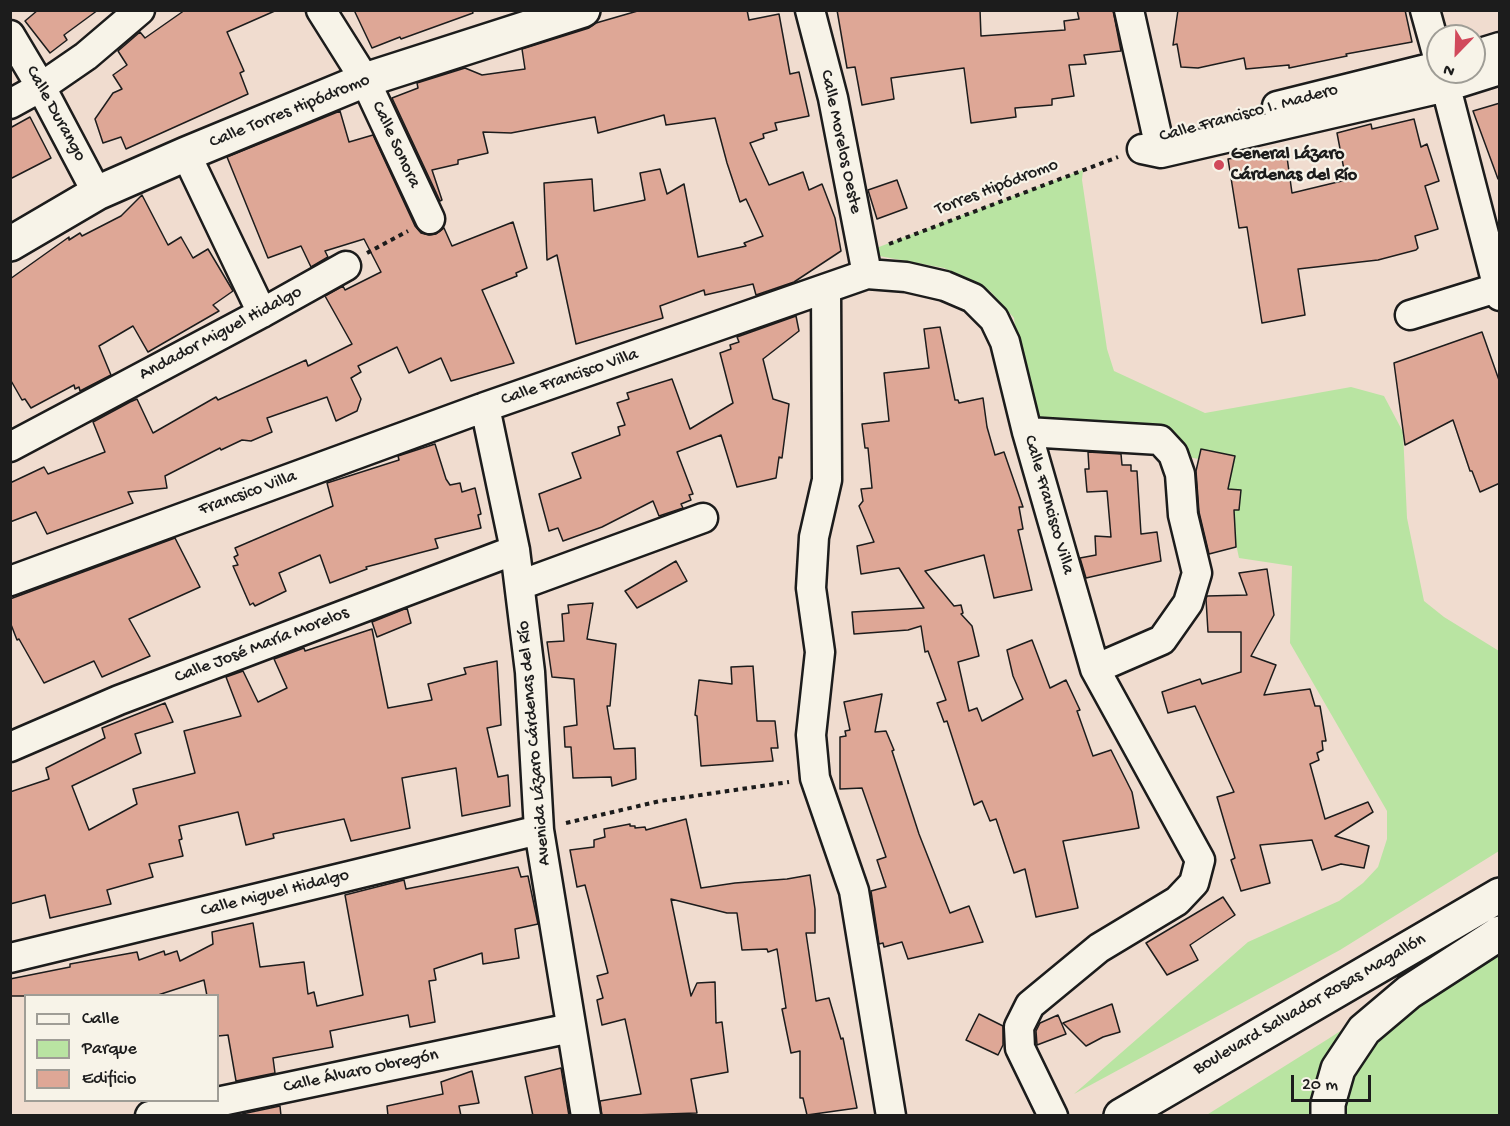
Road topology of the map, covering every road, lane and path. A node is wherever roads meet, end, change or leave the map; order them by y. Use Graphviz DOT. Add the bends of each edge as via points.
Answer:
graph roads {
  1 [pos="140,10"];
  2 [pos="321,10"];
  3 [pos="583,10"];
  4 [pos="810,10"];
  5 [pos="1129,10"];
  6 [pos="10,35"];
  7 [pos="1426,79"];
  8 [pos="365,80"];
  9 [pos="1444,84"];
  10 [pos="41,87"];
  11 [pos="10,104"];
  12 [pos="1153,146"];
  13 [pos="186,154"];
  14 [pos="98,193"];
  15 [pos="429,219"];
  16 [pos="10,244"];
  17 [pos="865,264"];
  18 [pos="346,266"];
  19 [pos="826,288"];
  20 [pos="1499,291"];
  21 [pos="262,314"];
  22 [pos="1410,315"];
  23 [pos="485,407"];
  24 [pos="1027,432"];
  25 [pos="10,447"];
  26 [pos="703,518"];
  27 [pos="515,550"];
  28 [pos="10,581"];
  29 [pos="520,585"];
  30 [pos="1095,669"];
  31 [pos="10,747"];
  32 [pos="815,778"];
  33 [pos="539,830"];
  34 [pos="1500,895"];
  35 [pos="1500,933"];
  36 [pos="10,958"];
  37 [pos="572,1028"];
  38 [pos="217,1102"];
  39 [pos="219,1102"];
  40 [pos="150,1116"];
  41 [pos="586,1116"];
  42 [pos="891,1116"];
  43 [pos="1053,1116"];
  44 [pos="1121,1116"];
  45 [pos="1328,1116"];
  1 -- 10 [label="street" via="86,56"];
  2 -- 8 [label="street, Calle Sonora"];
  3 -- 8 [label="main road, Calle Torres Hipódromo"];
  4 -- 17 [label="street, Calle Morelos Oeste" via="833,98"];
  5 -- 12 [label="street"];
  6 -- 10 [label="street, Calle Durango"];
  7 -- 12 [label="street, Calle Francisco I. Madero"];
  8 -- 13 [label="main road, Calle Torres Hipódromo"];
  8 -- 15 [label="street, Calle Sonora"];
  9 -- 20 [label="street"];
  10 -- 11 [label="street"];
  10 -- 14 [label="street, Calle Durango"];
  12 -- 17 [label="path, Torres Hipódromo"];
  13 -- 14 [label="main road, Calle Torres Hipódromo"];
  13 -- 21 [label="street"];
  14 -- 16 [label="main road, Calle Torres Hipódromo"];
  15 -- 18 [label="path"];
  17 -- 19 [label="street, Calle Francisco Villa"];
  17 -- 24 [label="street, Calle Francisco Villa" via="945,286 973,298 994,319 1005,342"];
  18 -- 21 [label="street, Andador Miguel Hidalgo"];
  19 -- 23 [label="street, Calle Francisco Villa"];
  19 -- 32 [label="street" via="827,480 814,537 811,588 820,652 811,735"];
  20 -- 22 [label="street"];
  21 -- 25 [label="street, Andador Miguel Hidalgo"];
  23 -- 27 [label="street, Avenida Lázaro Cárdenas del Río"];
  23 -- 28 [label="street, Francsico Villa"];
  24 -- 30 [label="street, Calle Francisco Villa"];
  24 -- 30 [label="street" via="1160,440 1173,453 1180,474 1183,515 1197,573 1188,603 1162,640"];
  26 -- 29 [label="street"];
  27 -- 29 [label="street, Avenida Lázaro Cárdenas del Río"];
  27 -- 31 [label="street, Calle José María Morelos" via="119,700"];
  29 -- 33 [label="street, Avenida Lázaro Cárdenas del Río" via="530,672"];
  30 -- 43 [label="street, Calle Francisco Villa" via="1200,860 1194,883 1177,902 1099,948 1030,1005 1019,1027 1020,1048"];
  32 -- 33 [label="path" via="660,801"];
  32 -- 42 [label="street" via="854,891"];
  33 -- 36 [label="street, Calle Miguel Hidalgo"];
  33 -- 37 [label="street, Avenida Lázaro Cárdenas del Río"];
  34 -- 44 [label="main road, Boulevard Salvador Rosas Magallón"];
  35 -- 45 [label="main road" via="1409,992 1364,1030 1338,1069"];
  37 -- 39 [label="street, Calle Álvaro Obregón"];
  37 -- 41 [label="street, Avenida Lázaro Cárdenas del Río"];
  38 -- 40 [label="street, Calle Álvaro Obregón"];
}
